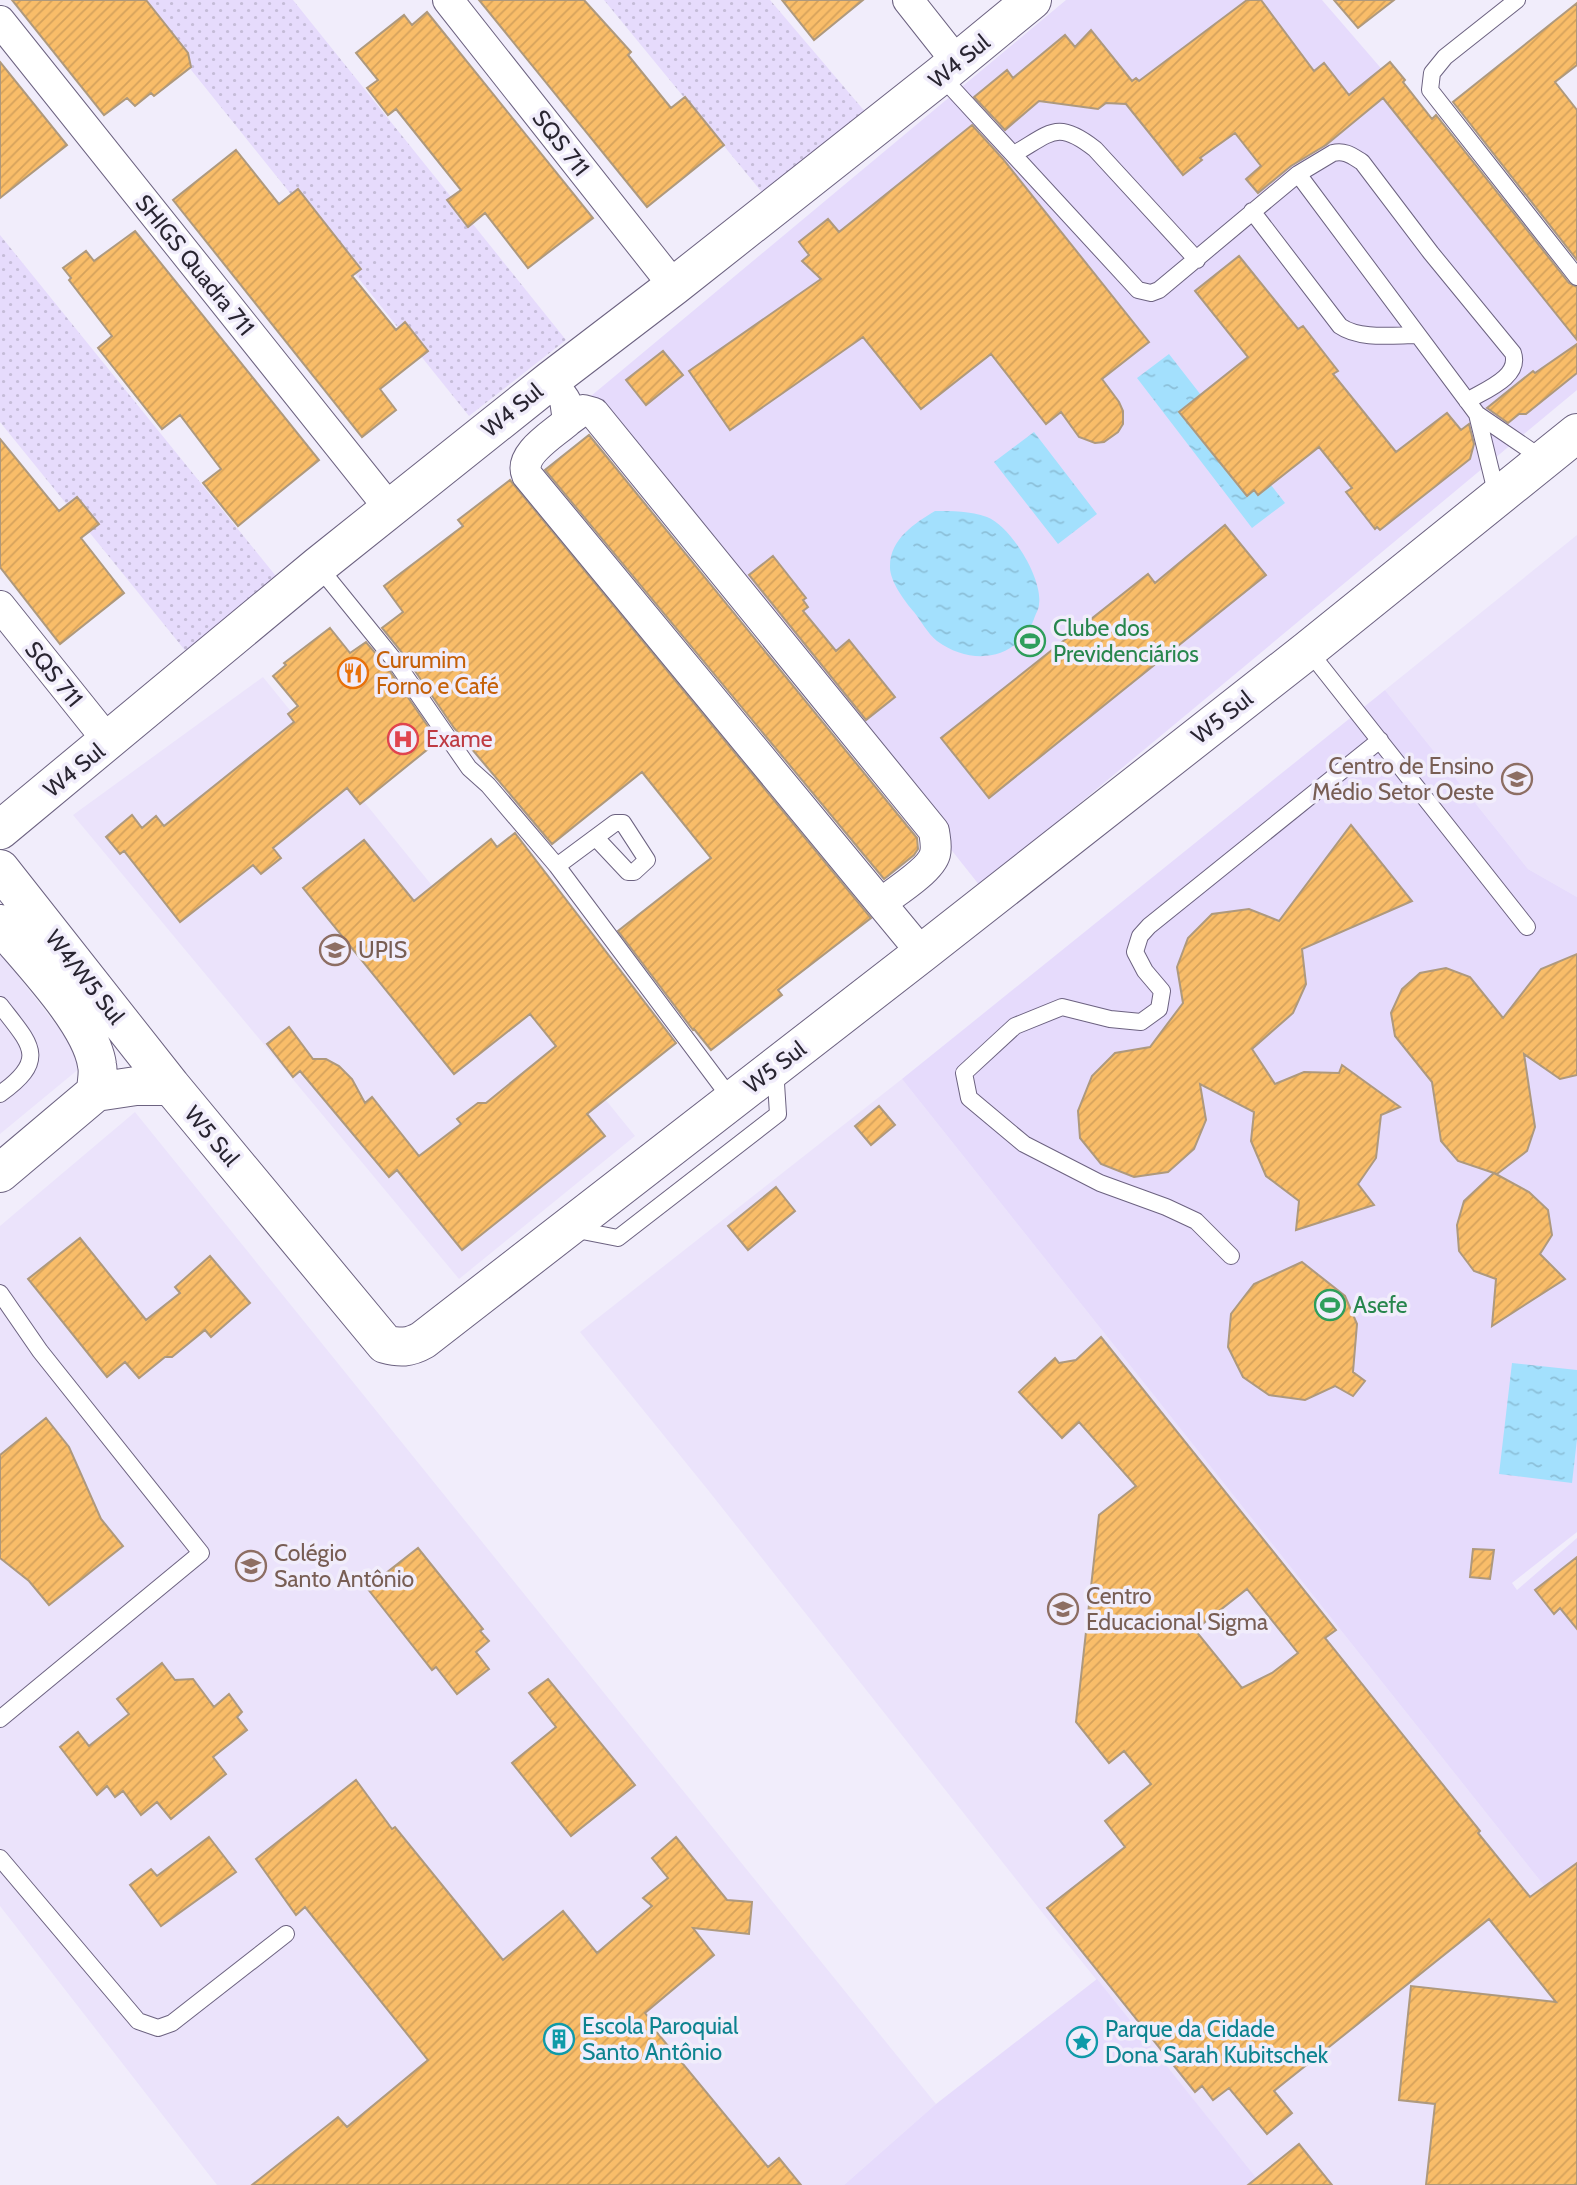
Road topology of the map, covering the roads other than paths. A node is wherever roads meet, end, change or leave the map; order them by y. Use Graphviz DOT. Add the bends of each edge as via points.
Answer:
graph roads {
  1 [pos="448,0"];
  2 [pos="908,0"];
  3 [pos="1032,0"];
  4 [pos="1517,0"];
  5 [pos="0,21"];
  6 [pos="949,69"];
  7 [pos="1014,154"];
  8 [pos="1298,174"];
  9 [pos="1252,211"];
  10 [pos="1197,260"];
  11 [pos="1577,277"];
  12 [pos="674,286"];
  13 [pos="1418,335"];
  14 [pos="551,380"];
  15 [pos="1472,407"];
  16 [pos="568,421"];
  17 [pos="1577,433"];
  18 [pos="1543,459"];
  19 [pos="1497,496"];
  20 [pos="390,509"];
  21 [pos="318,566"];
  22 [pos="0,606"];
  23 [pos="1308,650"];
  24 [pos="1380,740"];
  25 [pos="109,742"];
  26 [pos="0,830"];
  27 [pos="596,838"];
  28 [pos="557,866"];
  29 [pos="0,869"];
  30 [pos="881,903"];
  31 [pos="0,924"];
  32 [pos="1527,927"];
  33 [pos="922,953"];
  34 [pos="0,1005"];
  35 [pos="775,1066"];
  36 [pos="171,1086"];
  37 [pos="96,1092"];
  38 [pos="0,1094"];
  39 [pos="732,1100"];
  40 [pos="0,1173"];
  41 [pos="566,1228"];
  42 [pos="1231,1256"];
  43 [pos="0,1293"];
  44 [pos="0,1719"];
  45 [pos="0,1857"];
  46 [pos="286,1934"];
  1 -- 12 [label="street, SQS 711"];
  2 -- 6 [label="street"];
  3 -- 6 [label="main road, W4 Sul"];
  4 -- 11 [label="lane" via="1445,57 1432,73 1430,90"];
  5 -- 20 [label="street, SHIGS Quadra 711"];
  6 -- 7 [label="lane"];
  6 -- 12 [label="main road, W4 Sul"];
  7 -- 10 [label="lane" via="1054,131 1081,138"];
  7 -- 10 [label="lane" via="1138,290 1159,290"];
  8 -- 9 [label="lane"];
  8 -- 13 [label="lane"];
  8 -- 15 [label="lane" via="1339,152 1362,162 1454,282 1507,342 1516,361 1511,373"];
  9 -- 10 [label="lane"];
  9 -- 13 [label="lane" via="1340,326 1365,334"];
  12 -- 14 [label="main road, W4 Sul"];
  13 -- 15 [label="lane"];
  14 -- 16 [label="street" via="565,400"];
  14 -- 20 [label="main road, W4 Sul"];
  15 -- 18 [label="lane"];
  15 -- 19 [label="lane"];
  16 -- 30 [label="street" via="527,457 527,475"];
  16 -- 30 [label="street" via="583,410 594,413 934,831 935,857"];
  17 -- 18 [label="main road, W5 Sul"];
  18 -- 19 [label="main road, W5 Sul"];
  19 -- 23 [label="main road, W5 Sul"];
  20 -- 21 [label="main road, W4 Sul"];
  21 -- 25 [label="main road, W4 Sul"];
  21 -- 28 [label="lane" via="395,661 469,768"];
  22 -- 25 [label="street, SQS 711"];
  23 -- 24 [label="lane"];
  23 -- 33 [label="main road, W5 Sul"];
  24 -- 32 [label="lane"];
  24 -- 42 [label="lane" via="1140,936 1135,952 1162,991 1159,1009 1141,1022 1062,1007 1015,1026 964,1073 969,1098 1024,1144 1100,1183 1196,1221"];
  25 -- 26 [label="main road, W4 Sul"];
  27 -- 28 [label="lane"];
  28 -- 39 [label="lane"];
  29 -- 36 [label="main road, W4/W5 Sul"];
  30 -- 33 [label="street"];
  31 -- 37 [label="main road, W4/W5 Sul" via="80,1021 98,1067"];
  33 -- 35 [label="main road, W5 Sul"];
  34 -- 38 [label="lane" via="32,1053 30,1066 20,1079"];
  35 -- 39 [label="main road, W5 Sul"];
  35 -- 41 [label="lane" via="778,1114 629,1230 618,1238"];
  36 -- 37 [label="main road, W5 Sul"];
  36 -- 41 [label="main road, W5 Sul" via="385,1344 399,1348 423,1340"];
  37 -- 40 [label="main road"];
  39 -- 41 [label="main road, W5 Sul"];
  43 -- 44 [label="lane" via="40,1351 201,1553"];
  45 -- 46 [label="lane" via="138,2021 158,2028 172,2023"];
}
